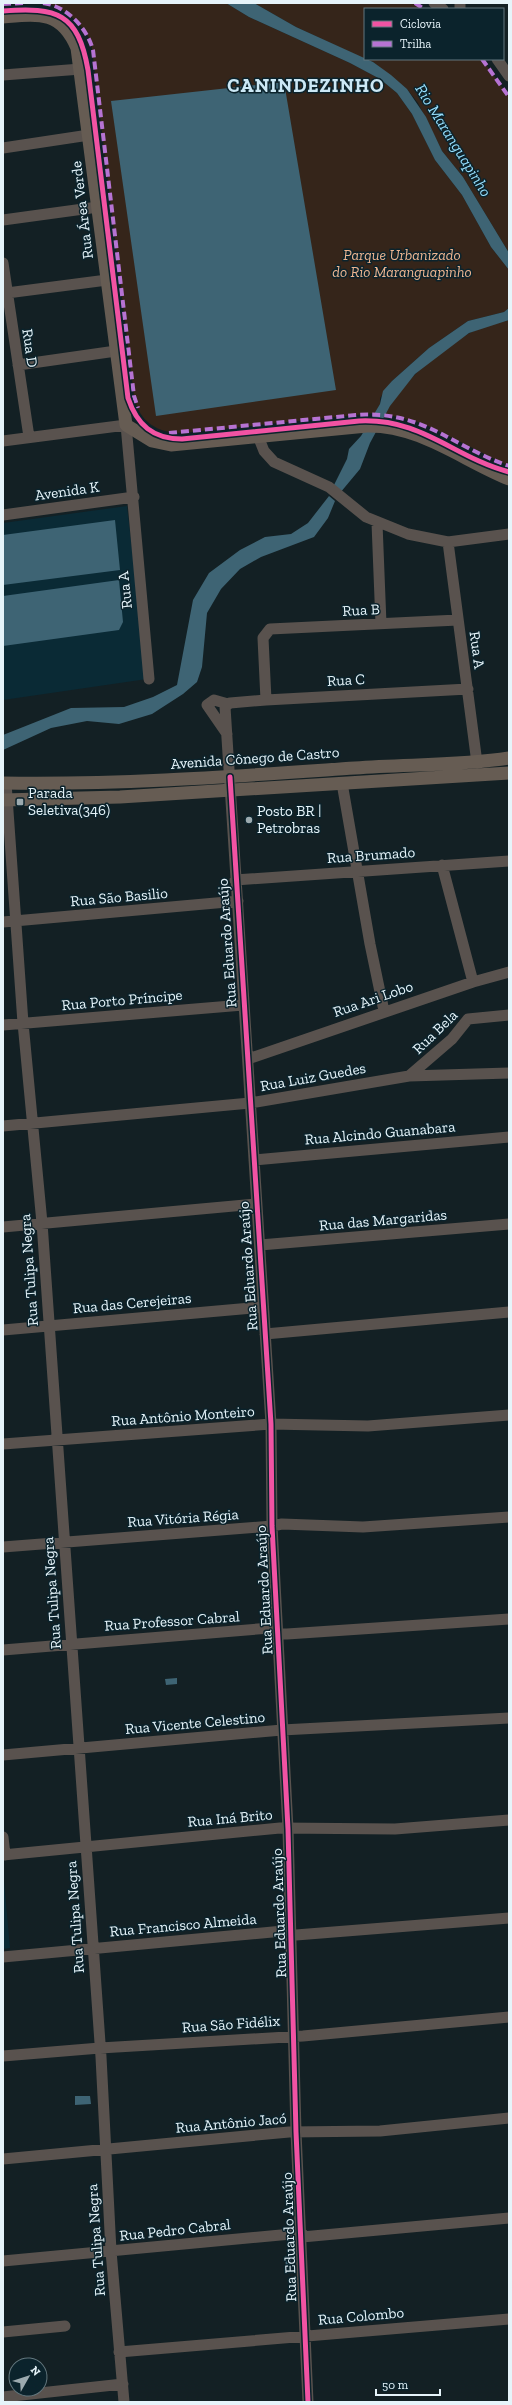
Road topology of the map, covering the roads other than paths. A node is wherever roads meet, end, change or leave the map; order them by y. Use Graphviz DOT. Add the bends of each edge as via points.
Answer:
graph roads {
  1 [pos="3,17"];
  2 [pos="498,60"];
  3 [pos="81,69"];
  4 [pos="3,75"];
  5 [pos="509,76"];
  6 [pos="90,135"];
  7 [pos="3,148"];
  8 [pos="98,208"];
  9 [pos="3,220"];
  10 [pos="3,263"];
  11 [pos="107,280"];
  12 [pos="7,293"];
  13 [pos="116,351"];
  14 [pos="18,365"];
  15 [pos="126,425"];
  16 [pos="258,436"];
  17 [pos="29,437"];
  18 [pos="3,441"];
  19 [pos="509,479"];
  20 [pos="134,498"];
  21 [pos="3,515"];
  22 [pos="377,522"];
  23 [pos="509,534"];
  24 [pos="448,542"];
  25 [pos="458,620"];
  26 [pos="381,624"];
  27 [pos="149,679"];
  28 [pos="468,689"];
  29 [pos="266,700"];
  30 [pos="227,704"];
  31 [pos="227,734"];
  32 [pos="509,758"];
  33 [pos="477,763"];
  34 [pos="357,767"];
  35 [pos="509,773"];
  36 [pos="479,776"];
  37 [pos="358,782"];
  38 [pos="4,783"];
  39 [pos="230,783"];
  40 [pos="342,783"];
  41 [pos="4,800"];
  42 [pos="509,861"];
  43 [pos="442,865"];
  44 [pos="358,872"];
  45 [pos="235,880"];
  46 [pos="238,901"];
  47 [pos="14,921"];
  48 [pos="3,922"];
  49 [pos="509,972"];
  50 [pos="473,982"];
  51 [pos="244,1005"];
  52 [pos="384,1011"];
  53 [pos="509,1015"];
  54 [pos="23,1023"];
  55 [pos="3,1025"];
  56 [pos="248,1058"];
  57 [pos="509,1073"];
  58 [pos="409,1076"];
  59 [pos="250,1103"];
  60 [pos="33,1124"];
  61 [pos="3,1126"];
  62 [pos="509,1137"];
  63 [pos="254,1160"];
  64 [pos="256,1204"];
  65 [pos="42,1223"];
  66 [pos="509,1224"];
  67 [pos="3,1226"];
  68 [pos="260,1246"];
  69 [pos="263,1307"];
  70 [pos="509,1312"];
  71 [pos="48,1325"];
  72 [pos="3,1330"];
  73 [pos="265,1334"];
  74 [pos="509,1415"];
  75 [pos="271,1424"];
  76 [pos="56,1440"];
  77 [pos="3,1444"];
  78 [pos="509,1517"];
  79 [pos="272,1526"];
  80 [pos="63,1541"];
  81 [pos="3,1547"];
  82 [pos="509,1619"];
  83 [pos="279,1634"];
  84 [pos="71,1644"];
  85 [pos="3,1650"];
  86 [pos="509,1718"];
  87 [pos="282,1730"];
  88 [pos="78,1748"];
  89 [pos="3,1755"];
  90 [pos="509,1820"];
  91 [pos="288,1829"];
  92 [pos="3,1837"];
  93 [pos="85,1846"];
  94 [pos="4,1855"];
  95 [pos="509,1918"];
  96 [pos="292,1934"];
  97 [pos="93,1949"];
  98 [pos="3,1957"];
  99 [pos="509,2017"];
  100 [pos="294,2035"];
  101 [pos="100,2048"];
  102 [pos="3,2056"];
  103 [pos="509,2118"];
  104 [pos="296,2132"];
  105 [pos="106,2150"];
  106 [pos="3,2159"];
  107 [pos="509,2218"];
  108 [pos="302,2235"];
  109 [pos="111,2251"];
  110 [pos="3,2262"];
  111 [pos="509,2319"];
  112 [pos="65,2326"];
  113 [pos="3,2332"];
  114 [pos="305,2335"];
  115 [pos="119,2352"];
  116 [pos="123,2384"];
  117 [pos="3,2397"];
  118 [pos="124,2402"];
  119 [pos="308,2402"];
  1 -- 3 [label="main road, Rua Área Verde" via="34,14 58,21 72,36"];
  2 -- 5 [label="street"];
  3 -- 4 [label="street"];
  3 -- 6 [label="main road, Rua Área Verde"];
  6 -- 7 [label="street"];
  6 -- 8 [label="main road, Rua Área Verde"];
  8 -- 9 [label="street"];
  8 -- 11 [label="main road, Rua Área Verde"];
  10 -- 12 [label="street, Rua D"];
  11 -- 12 [label="street"];
  11 -- 13 [label="main road, Rua Área Verde"];
  12 -- 14 [label="street, Rua D"];
  13 -- 14 [label="street"];
  13 -- 15 [label="main road, Rua Área Verde"];
  14 -- 17 [label="street, Rua D"];
  15 -- 16 [label="main road" via="152,441 171,445"];
  15 -- 17 [label="street"];
  15 -- 20 [label="street, Rua Área Verde"];
  16 -- 19 [label="main road" via="373,425 416,434"];
  16 -- 22 [label="street" via="264,451 274,462 329,487 366,517"];
  17 -- 18 [label="street"];
  20 -- 21 [label="street, Avenida K"];
  20 -- 27 [label="street, Rua A" via="132,504"];
  22 -- 24 [label="street" via="408,534"];
  22 -- 26 [label="street"];
  23 -- 24 [label="street"];
  24 -- 25 [label="street, Rua A"];
  25 -- 26 [label="street, Rua B"];
  25 -- 28 [label="street, Rua A"];
  26 -- 29 [label="street, Rua B" via="266,631 263,638"];
  28 -- 29 [label="street, Rua C"];
  28 -- 33 [label="street, Rua A"];
  29 -- 30 [label="street, Rua C"];
  30 -- 31 [label="street, Rua Eduardo Araújo"];
  30 -- 31 [label="street, Rua C" via="214,700 207,705"];
  31 -- 39 [label="street, Rua Eduardo Araújo"];
  32 -- 33 [label="main road, Avenida Cônego de Castro"];
  33 -- 34 [label="main road, Avenida Cônego de Castro"];
  33 -- 36 [label="main road"];
  34 -- 37 [label="main road"];
  34 -- 39 [label="main road, Avenida Cônego de Castro"];
  35 -- 36 [label="main road, Avenida Cônego de Castro"];
  36 -- 37 [label="main road, Avenida Cônego de Castro"];
  37 -- 40 [label="main road, Avenida Cônego de Castro"];
  38 -- 39 [label="main road, Avenida Cônego de Castro"];
  38 -- 41 [label="street, Rua Tulipa Negra"];
  39 -- 40 [label="main road, Avenida Cônego de Castro"];
  39 -- 41 [label="main road, Avenida Cônego de Castro" via="120,797"];
  39 -- 45 [label="street, Rua Eduardo Araújo"];
  40 -- 44 [label="street"];
  41 -- 47 [label="street, Rua Tulipa Negra"];
  42 -- 43 [label="street, Rua Brumado"];
  43 -- 44 [label="street, Rua Brumado"];
  43 -- 50 [label="street"];
  44 -- 45 [label="street, Rua Brumado"];
  44 -- 52 [label="street"];
  45 -- 46 [label="street, Rua Eduardo Araújo"];
  46 -- 47 [label="street, Rua São Basilio"];
  46 -- 51 [label="street, Rua Eduardo Araújo"];
  47 -- 48 [label="street, Rua São Basilio"];
  47 -- 54 [label="street, Rua Tulipa Negra"];
  49 -- 50 [label="street, Rua Ari Lobo"];
  50 -- 52 [label="street, Rua Ari Lobo"];
  51 -- 54 [label="street, Rua Porto Príncipe"];
  51 -- 56 [label="street, Rua Eduardo Araújo"];
  52 -- 56 [label="street, Rua Ari Lobo"];
  53 -- 58 [label="street, Rua Bela" via="468,1019 447,1044"];
  54 -- 55 [label="street, Rua Porto Príncipe"];
  54 -- 60 [label="street, Rua Tulipa Negra"];
  56 -- 59 [label="street, Rua Eduardo Araújo"];
  57 -- 58 [label="street, Rua Luiz Guedes"];
  58 -- 59 [label="street, Rua Luiz Guedes"];
  59 -- 60 [label="street, Rua Luiz Guedes"];
  59 -- 63 [label="street, Rua Eduardo Araújo"];
  60 -- 61 [label="street, Rua Luiz Guedes"];
  60 -- 65 [label="street, Rua Tulipa Negra"];
  62 -- 63 [label="street, Rua Alcindo Guanabara"];
  63 -- 64 [label="street, Rua Eduardo Araújo"];
  64 -- 65 [label="street"];
  64 -- 68 [label="street, Rua Eduardo Araújo"];
  65 -- 67 [label="street"];
  65 -- 71 [label="street, Rua Tulipa Negra"];
  66 -- 68 [label="street, Rua das Margaridas"];
  68 -- 69 [label="street, Rua Eduardo Araújo"];
  69 -- 71 [label="street, Rua das Cerejeiras"];
  69 -- 73 [label="street, Rua Eduardo Araújo"];
  70 -- 73 [label="street"];
  71 -- 72 [label="street, Rua das Cerejeiras"];
  71 -- 76 [label="street, Rua Tulipa Negra"];
  73 -- 75 [label="street, Rua Eduardo Araújo"];
  74 -- 75 [label="street, Rua Antônio Monteiro" via="368,1426"];
  75 -- 76 [label="street, Rua Antônio Monteiro"];
  75 -- 79 [label="street, Rua Eduardo Araújo"];
  76 -- 77 [label="street, Rua Antônio Monteiro"];
  76 -- 80 [label="street, Rua Tulipa Negra"];
  78 -- 79 [label="street, Rua Vitória Régia" via="363,1527 282,1524"];
  79 -- 80 [label="street, Rua Vitória Régia"];
  79 -- 83 [label="street, Rua Eduardo Araújo"];
  80 -- 81 [label="street, Rua Vitória Régia"];
  80 -- 84 [label="street, Rua Tulipa Negra"];
  82 -- 83 [label="street, Rua Professor Cabral"];
  83 -- 84 [label="street, Rua Professor Cabral" via="270,1628"];
  83 -- 87 [label="street, Rua Eduardo Araújo"];
  84 -- 85 [label="street, Rua Professor Cabral"];
  84 -- 88 [label="street, Rua Tulipa Negra"];
  86 -- 87 [label="street, Rua Vicente Celestino"];
  87 -- 88 [label="street, Rua Vicente Celestino"];
  87 -- 91 [label="street, Rua Eduardo Araújo"];
  88 -- 89 [label="street, Rua Vicente Celestino"];
  88 -- 93 [label="street, Rua Tulipa Negra"];
  90 -- 91 [label="street, Rua Iná Brito" via="395,1829"];
  91 -- 93 [label="street, Rua Iná Brito"];
  91 -- 96 [label="street, Rua Eduardo Araújo"];
  92 -- 94 [label="street"];
  93 -- 94 [label="street, Rua Iná Brito"];
  93 -- 97 [label="street, Rua Tulipa Negra"];
  95 -- 96 [label="street, Rua Francisco Almeida" via="296,1936"];
  96 -- 97 [label="street, Rua Francisco Almeida" via="283,1931"];
  96 -- 100 [label="street, Rua Eduardo Araújo"];
  97 -- 98 [label="street, Rua Francisco Almeida"];
  97 -- 101 [label="street, Rua Tulipa Negra"];
  99 -- 100 [label="street, Rua São Fidélix"];
  100 -- 101 [label="street, Rua São Fidélix"];
  100 -- 104 [label="street, Rua Eduardo Araújo"];
  101 -- 102 [label="street, Rua São Fidélix"];
  101 -- 105 [label="street, Rua Tulipa Negra"];
  103 -- 104 [label="street, Rua Antônio Jacó" via="380,2131"];
  104 -- 105 [label="street, Rua Antônio Jacó"];
  104 -- 108 [label="street, Rua Eduardo Araújo"];
  105 -- 106 [label="street, Rua Antônio Jacó"];
  105 -- 109 [label="street, Rua Tulipa Negra"];
  107 -- 108 [label="street, Rua Pedro Cabral"];
  108 -- 109 [label="street, Rua Pedro Cabral"];
  108 -- 114 [label="street, Rua Eduardo Araújo"];
  109 -- 110 [label="street, Rua Pedro Cabral"];
  109 -- 115 [label="street, Rua Tulipa Negra"];
  111 -- 114 [label="street, Rua Colombo"];
  112 -- 113 [label="street"];
  114 -- 115 [label="street, Rua Colombo"];
  114 -- 119 [label="street, Rua Eduardo Araújo"];
  115 -- 116 [label="street, Rua Tulipa Negra"];
  116 -- 117 [label="street"];
  116 -- 118 [label="street, Rua Tulipa Negra"];
}
